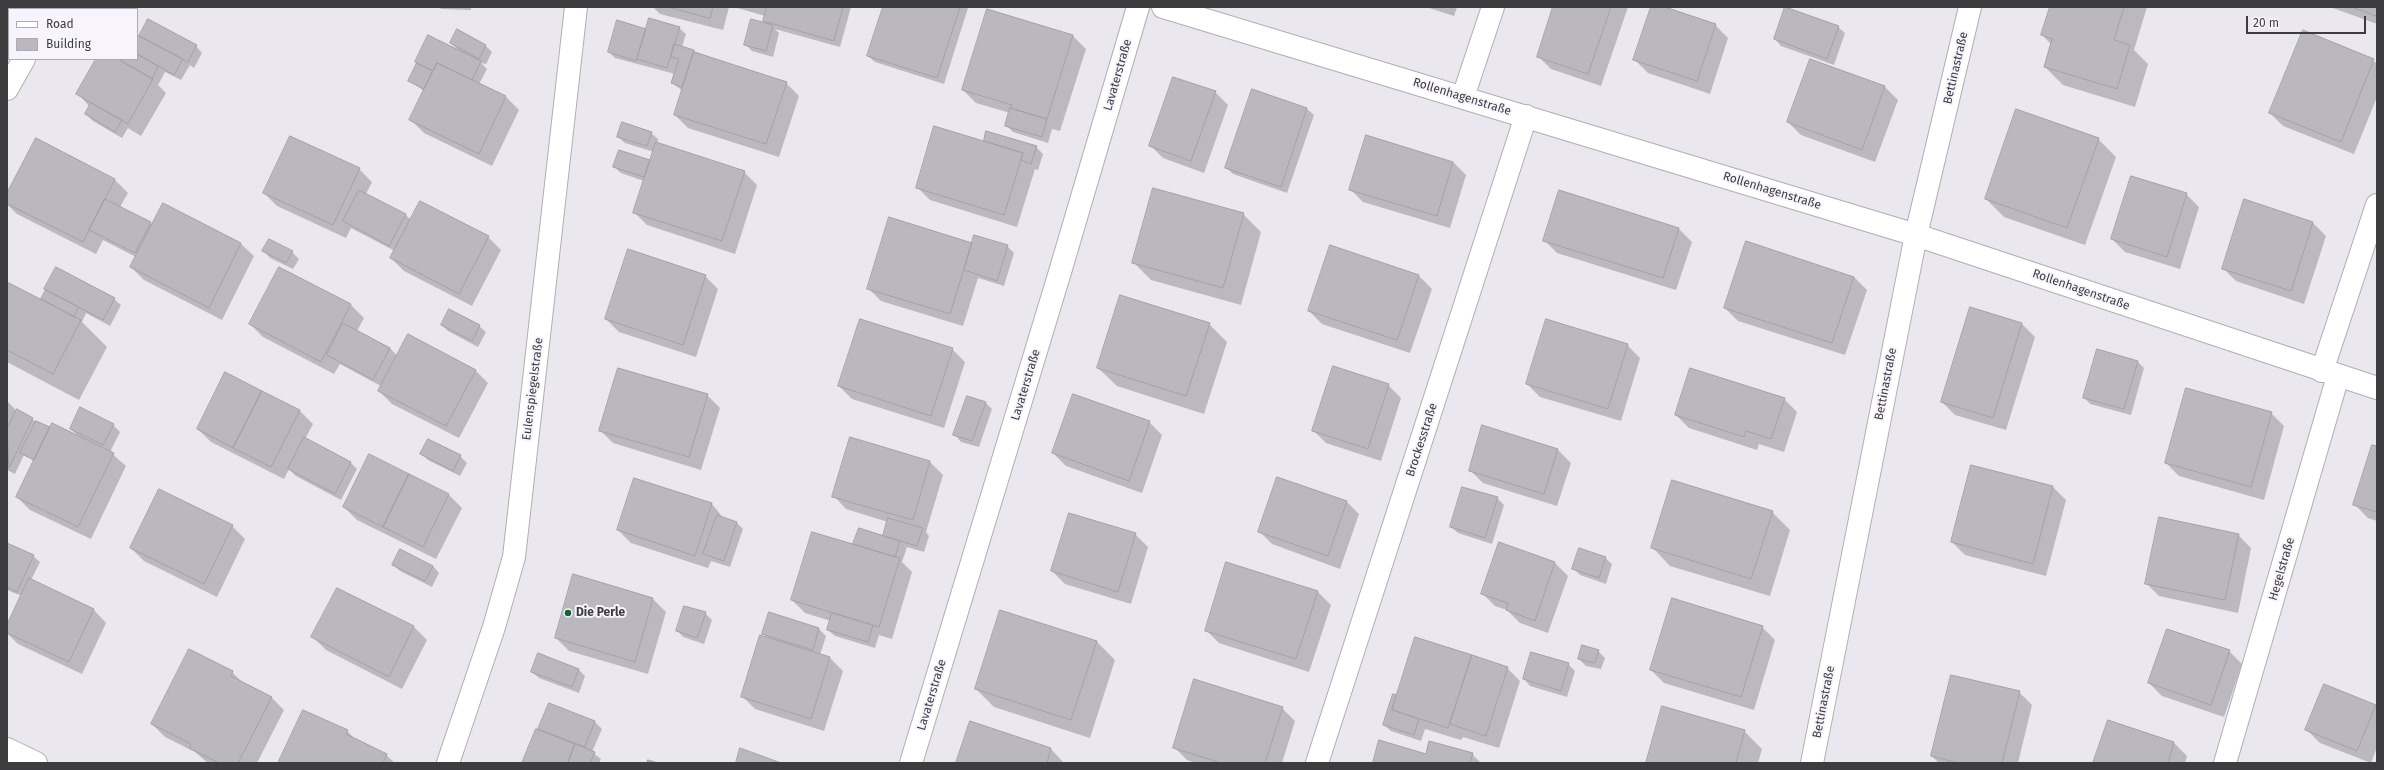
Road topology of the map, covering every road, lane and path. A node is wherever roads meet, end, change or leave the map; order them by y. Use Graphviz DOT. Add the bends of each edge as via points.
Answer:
graph roads {
  1 [pos="576,7"];
  2 [pos="1138,7"];
  3 [pos="1163,7"];
  4 [pos="1493,7"];
  5 [pos="1970,7"];
  6 [pos="23,60"];
  7 [pos="7,89"];
  8 [pos="1463,97"];
  9 [pos="1526,116"];
  10 [pos="2377,206"];
  11 [pos="1916,235"];
  12 [pos="2330,373"];
  13 [pos="2377,388"];
  14 [pos="7,749"];
  15 [pos="36,763"];
  16 [pos="448,763"];
  17 [pos="911,763"];
  18 [pos="1317,763"];
  19 [pos="1812,763"];
  20 [pos="2225,763"];
  1 -- 16 [label="street, Eulenspiegelstraße" via="514,557 494,628"];
  2 -- 17 [label="street, Lavaterstraße"];
  3 -- 8 [label="street, Rollenhagenstraße"];
  4 -- 8 [label="street"];
  5 -- 11 [label="street, Bettinastraße"];
  6 -- 7 [label="street"];
  8 -- 9 [label="street, Rollenhagenstraße"];
  9 -- 11 [label="street, Rollenhagenstraße"];
  9 -- 18 [label="street, Brockesstraße"];
  10 -- 12 [label="street, Hegelstraße"];
  11 -- 12 [label="street, Rollenhagenstraße"];
  11 -- 19 [label="street, Bettinastraße"];
  12 -- 13 [label="street, Rollenhagenstraße"];
  12 -- 20 [label="street, Hegelstraße"];
  14 -- 15 [label="street"];
}
